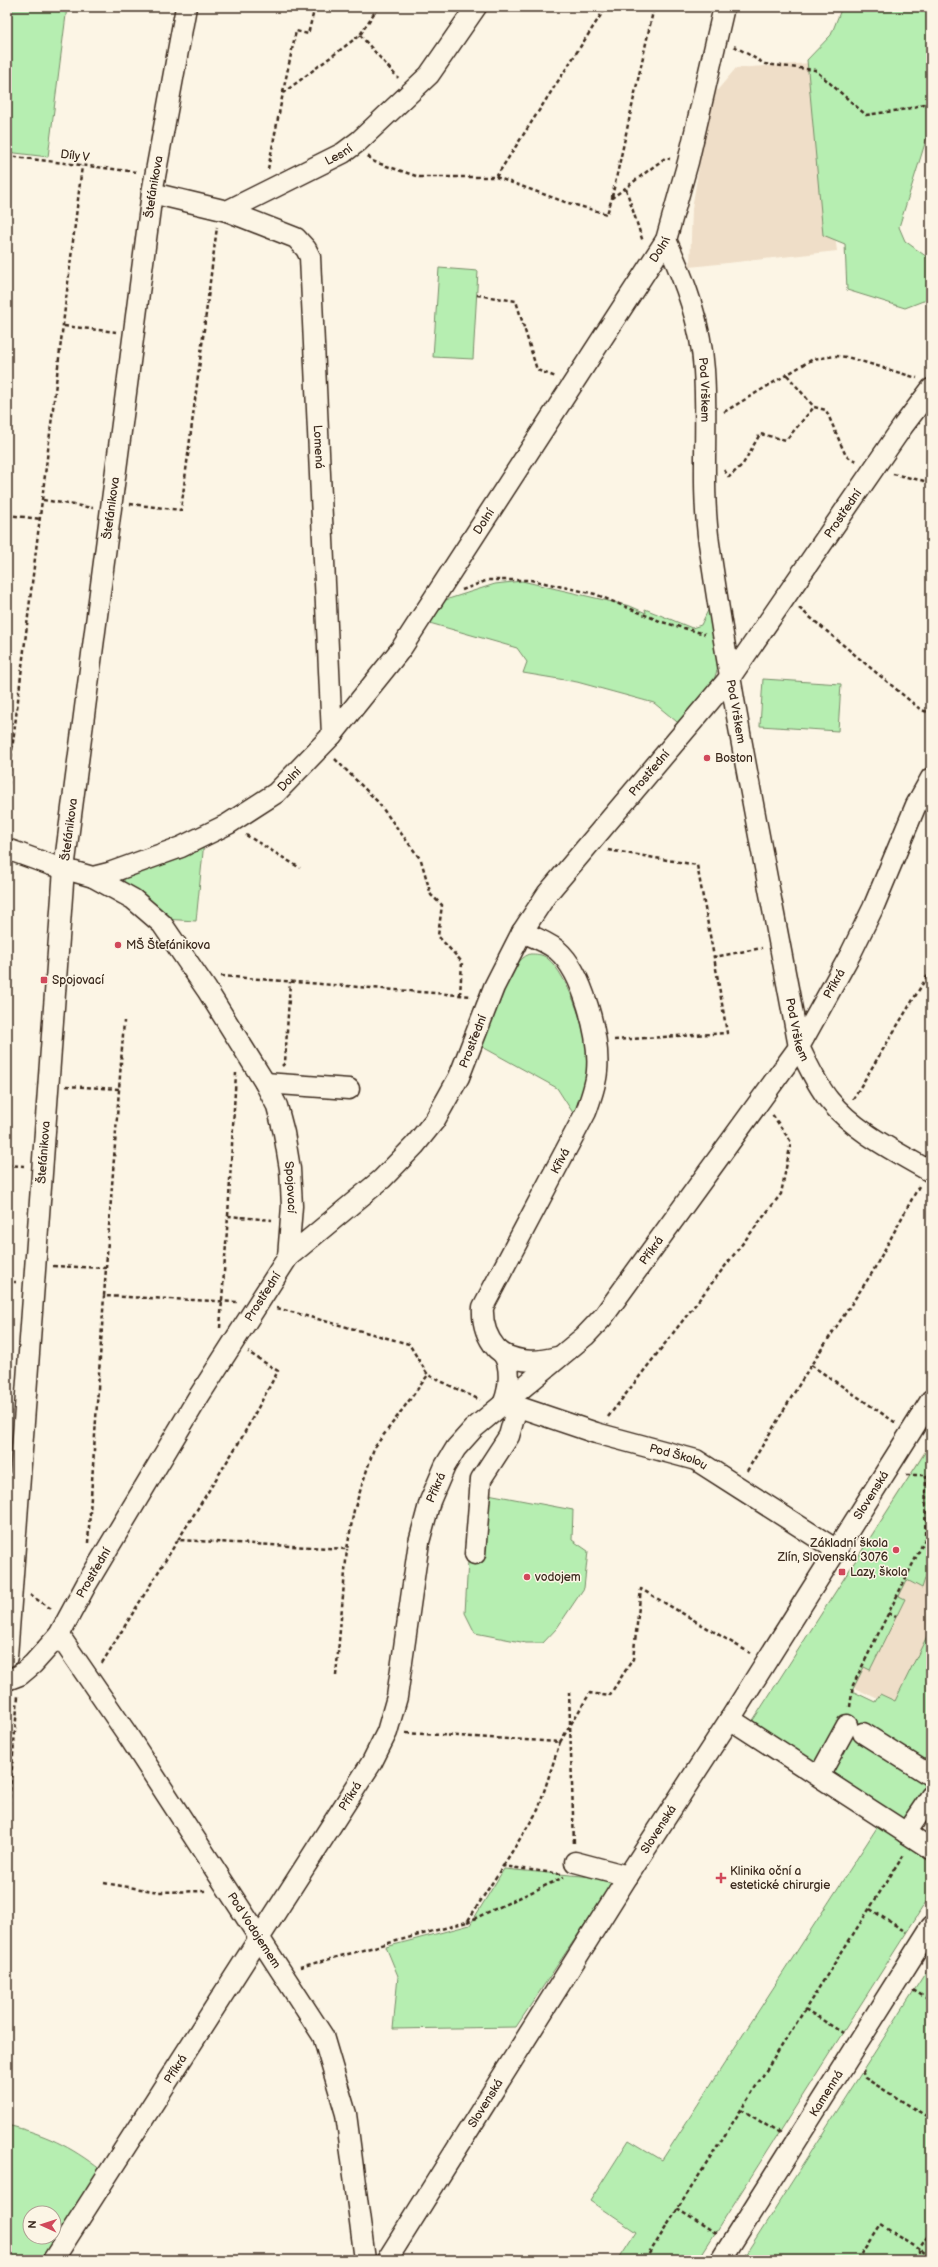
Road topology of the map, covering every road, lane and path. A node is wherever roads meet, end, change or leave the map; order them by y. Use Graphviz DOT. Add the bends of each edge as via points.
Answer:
graph roads {
  1 [pos="186,7"];
  2 [pos="314,7"];
  3 [pos="378,7"];
  4 [pos="476,7"];
  5 [pos="606,7"];
  6 [pos="654,7"];
  7 [pos="724,7"];
  8 [pos="360,36"];
  9 [pos="735,48"];
  10 [pos="283,93"];
  11 [pos="411,93"];
  12 [pos="931,102"];
  13 [pos="359,141"];
  14 [pos="7,156"];
  15 [pos="688,162"];
  16 [pos="82,166"];
  17 [pos="142,173"];
  18 [pos="496,177"];
  19 [pos="626,189"];
  20 [pos="152,193"];
  21 [pos="264,193"];
  22 [pos="612,198"];
  23 [pos="223,210"];
  24 [pos="666,240"];
  25 [pos="650,265"];
  26 [pos="477,295"];
  27 [pos="64,326"];
  28 [pos="121,332"];
  29 [pos="787,375"];
  30 [pos="573,384"];
  31 [pos="927,385"];
  32 [pos="814,407"];
  33 [pos="704,423"];
  34 [pos="704,444"];
  35 [pos="873,470"];
  36 [pos="931,480"];
  37 [pos="43,500"];
  38 [pos="124,503"];
  39 [pos="98,509"];
  40 [pos="7,515"];
  41 [pos="41,520"];
  42 [pos="460,591"];
  43 [pos="786,596"];
  44 [pos="725,639"];
  45 [pos="731,676"];
  46 [pos="931,713"];
  47 [pos="327,741"];
  48 [pos="931,778"];
  49 [pos="7,792"];
  50 [pos="228,824"];
  51 [pos="587,846"];
  52 [pos="7,849"];
  53 [pos="300,868"];
  54 [pos="64,869"];
  55 [pos="93,877"];
  56 [pos="522,932"];
  57 [pos="780,944"];
  58 [pos="714,957"];
  59 [pos="197,975"];
  60 [pos="928,975"];
  61 [pos="290,982"];
  62 [pos="460,995"];
  63 [pos="490,997"];
  64 [pos="124,1021"];
  65 [pos="596,1041"];
  66 [pos="799,1047"];
  67 [pos="244,1049"];
  68 [pos="265,1083"];
  69 [pos="62,1086"];
  70 [pos="119,1089"];
  71 [pos="349,1089"];
  72 [pos="762,1100"];
  73 [pos="844,1115"];
  74 [pos="7,1165"];
  75 [pos="29,1166"];
  76 [pos="929,1171"];
  77 [pos="228,1216"];
  78 [pos="291,1222"];
  79 [pos="288,1257"];
  80 [pos="106,1268"];
  81 [pos="104,1296"];
  82 [pos="221,1301"];
  83 [pos="233,1342"];
  84 [pos="503,1354"];
  85 [pos="559,1356"];
  86 [pos="811,1365"];
  87 [pos="931,1400"];
  88 [pos="506,1406"];
  89 [pos="902,1427"];
  90 [pos="596,1433"];
  91 [pos="903,1475"];
  92 [pos="926,1475"];
  93 [pos="931,1475"];
  94 [pos="738,1486"];
  95 [pos="178,1540"];
  96 [pos="347,1549"];
  97 [pos="835,1549"];
  98 [pos="88,1550"];
  99 [pos="475,1554"];
  100 [pos="11,1556"];
  101 [pos="888,1613"];
  102 [pos="896,1617"];
  103 [pos="59,1635"];
  104 [pos="756,1656"];
  105 [pos="7,1657"];
  106 [pos="88,1675"];
  107 [pos="336,1676"];
  108 [pos="7,1680"];
  109 [pos="569,1692"];
  110 [pos="730,1719"];
  111 [pos="571,1724"];
  112 [pos="855,1729"];
  113 [pos="387,1732"];
  114 [pos="560,1742"];
  115 [pos="819,1776"];
  116 [pos="931,1776"];
  117 [pos="931,1796"];
  118 [pos="906,1833"];
  119 [pos="931,1849"];
  120 [pos="208,1858"];
  121 [pos="575,1862"];
  122 [pos="503,1866"];
  123 [pos="628,1876"];
  124 [pos="104,1882"];
  125 [pos="870,1908"];
  126 [pos="466,1922"];
  127 [pos="926,1934"];
  128 [pos="260,1938"];
  129 [pos="282,1972"];
  130 [pos="805,2009"];
  131 [pos="858,2043"];
  132 [pos="862,2068"];
  133 [pos="741,2109"];
  134 [pos="931,2119"];
  135 [pos="794,2143"];
  136 [pos="677,2209"];
  137 [pos="931,2231"];
  138 [pos="732,2243"];
  139 [pos="918,2249"];
  140 [pos="931,2257"];
  141 [pos="53,2260"];
  142 [pos="365,2260"];
  143 [pos="387,2260"];
  144 [pos="644,2260"];
  145 [pos="721,2260"];
  146 [pos="858,2260"];
  147 [pos="919,2260"];
  1 -- 20 [label="street, Štefánikova"];
  2 -- 10 [label="path" via="308,34 296,31"];
  3 -- 8 [label="path"];
  4 -- 11 [label="street, Lesní" via="429,75"];
  5 -- 18 [label="path"];
  6 -- 22 [label="path"];
  7 -- 15 [label="street, Dolní"];
  8 -- 10 [label="path"];
  8 -- 11 [label="path"];
  9 -- 12 [label="path" via="765,64 815,70 866,115 907,109"];
  10 -- 21 [label="path"];
  11 -- 13 [label="street, Lesní"];
  13 -- 18 [label="path" via="372,161 419,177"];
  13 -- 21 [label="street, Lesní" via="343,153"];
  14 -- 16 [label="path, Díly V"];
  15 -- 19 [label="path" via="665,158"];
  15 -- 24 [label="street, Dolní"];
  16 -- 17 [label="path, Díly V"];
  16 -- 27 [label="path"];
  18 -- 22 [label="path" via="607,214"];
  19 -- 22 [label="path"];
  19 -- 25 [label="path"];
  20 -- 23 [label="street"];
  20 -- 54 [label="street, Štefánikova"];
  21 -- 23 [label="street, Lesní"];
  23 -- 38 [label="path" via="181,510"];
  23 -- 47 [label="street, Lomená" via="296,238 310,258"];
  24 -- 25 [label="street, Dolní"];
  24 -- 33 [label="street, Pod Vrškem" via="695,312 704,369"];
  25 -- 30 [label="street, Dolní"];
  26 -- 30 [label="path" via="516,301 537,370"];
  27 -- 28 [label="path"];
  27 -- 37 [label="path"];
  29 -- 31 [label="path" via="813,360 836,356 847,357"];
  29 -- 32 [label="path"];
  29 -- 33 [label="path"];
  30 -- 47 [label="street, Dolní" via="401,649"];
  31 -- 35 [label="street, Prostřední"];
  32 -- 34 [label="path" via="786,440 760,434 743,464 729,477"];
  32 -- 35 [label="path" via="826,410 846,456"];
  33 -- 34 [label="street, Pod Vrškem"];
  34 -- 44 [label="street, Pod Vrškem" via="709,540"];
  35 -- 36 [label="path" via="929,482"];
  35 -- 43 [label="street, Prostřední"];
  37 -- 39 [label="path"];
  37 -- 41 [label="path"];
  40 -- 41 [label="path"];
  41 -- 49 [label="path"];
  42 -- 44 [label="path" via="488,580 531,580 595,594 662,622"];
  43 -- 45 [label="street, Prostřední"];
  43 -- 46 [label="path" via="921,710"];
  44 -- 45 [label="street, Pod Vrškem"];
  45 -- 51 [label="street, Prostřední"];
  45 -- 57 [label="street, Pod Vrškem"];
  47 -- 50 [label="street, Dolní" via="276,793"];
  47 -- 62 [label="path" via="377,801 421,860 431,895 442,905 438,936 462,962"];
  48 -- 66 [label="street, Příkrá" via="916,805 887,876 854,946"];
  50 -- 53 [label="path"];
  50 -- 55 [label="street, Dolní" via="175,849"];
  51 -- 56 [label="street, Prostřední" via="547,894"];
  51 -- 58 [label="path" via="697,865"];
  52 -- 54 [label="street"];
  54 -- 55 [label="street"];
  54 -- 100 [label="street, Štefánikova"];
  55 -- 59 [label="street, Spojovací" via="123,892 162,924"];
  56 -- 63 [label="street, Prostřední"];
  56 -- 65 [label="street, Křivá" via="557,950 568,963 585,999"];
  57 -- 58 [label="path"];
  57 -- 66 [label="street, Pod Vrškem"];
  58 -- 65 [label="path" via="727,1032"];
  59 -- 61 [label="path"];
  59 -- 67 [label="street, Spojovací"];
  60 -- 73 [label="path"];
  61 -- 62 [label="path"];
  61 -- 68 [label="path" via="285,1063"];
  62 -- 63 [label="path"];
  63 -- 79 [label="street, Prostřední" via="459,1077 435,1120 382,1180"];
  64 -- 70 [label="path"];
  65 -- 84 [label="street, Křivá" via="598,1070 592,1098 483,1308 485,1329 491,1341"];
  66 -- 72 [label="street, Příkrá"];
  66 -- 73 [label="street, Pod Vrškem" via="819,1086"];
  67 -- 68 [label="street, Spojovací"];
  67 -- 77 [label="path" via="237,1063"];
  68 -- 71 [label="street"];
  68 -- 78 [label="street, Spojovací" via="277,1106 284,1133 290,1169"];
  69 -- 70 [label="path"];
  70 -- 80 [label="path"];
  72 -- 85 [label="street, Příkrá" via="603,1317 585,1336"];
  72 -- 90 [label="path" via="791,1142 782,1194"];
  73 -- 76 [label="street, Pod Vrškem" via="882,1144"];
  74 -- 75 [label="path"];
  76 -- 86 [label="path" via="872,1273"];
  77 -- 78 [label="path"];
  77 -- 82 [label="path"];
  78 -- 79 [label="street, Spojovací"];
  79 -- 83 [label="street, Prostřední"];
  81 -- 98 [label="path"];
  83 -- 95 [label="path" via="278,1371 241,1439"];
  83 -- 103 [label="street, Prostřední" via="86,1585"];
  84 -- 85 [label="street" via="529,1362"];
  84 -- 88 [label="street, Křivá" via="509,1383"];
  85 -- 88 [label="street, Příkrá"];
  86 -- 89 [label="path"];
  86 -- 94 [label="path"];
  87 -- 97 [label="street, Slovenská"];
  88 -- 90 [label="street, Pod Školou"];
  88 -- 96 [label="path" via="428,1375 374,1448 354,1510"];
  88 -- 99 [label="street, Křivá" via="509,1436 481,1479"];
  88 -- 113 [label="street, Příkrá" via="456,1448 430,1501 419,1542 397,1697"];
  90 -- 94 [label="street, Pod Školou" via="696,1460"];
  91 -- 92 [label="path"];
  92 -- 93 [label="path"];
  92 -- 101 [label="path" via="925,1539"];
  94 -- 97 [label="street, Pod Školou"];
  95 -- 96 [label="path"];
  95 -- 106 [label="path" via="96,1672"];
  96 -- 107 [label="path"];
  97 -- 110 [label="street, Slovenská"];
  100 -- 105 [label="street, Štefánikova"];
  101 -- 102 [label="path"];
  101 -- 112 [label="path" via="853,1685"];
  103 -- 106 [label="street, Pod Vodojemem"];
  103 -- 108 [label="street, Prostřední" via="33,1664 20,1675"];
  104 -- 111 [label="path" via="641,1589 633,1659 609,1696 590,1693"];
  106 -- 120 [label="street, Pod Vodojemem"];
  109 -- 111 [label="path"];
  110 -- 115 [label="street"];
  110 -- 123 [label="street, Slovenská"];
  111 -- 114 [label="path"];
  111 -- 121 [label="path"];
  112 -- 115 [label="street"];
  112 -- 116 [label="street"];
  113 -- 114 [label="path"];
  113 -- 128 [label="street, Příkrá" via="372,1762"];
  114 -- 122 [label="path" via="538,1810"];
  115 -- 118 [label="street"];
  117 -- 118 [label="street"];
  118 -- 119 [label="street"];
  118 -- 125 [label="path" via="909,1846"];
  120 -- 124 [label="path" via="205,1891 159,1892"];
  120 -- 128 [label="street, Pod Vodojemem"];
  121 -- 123 [label="street"];
  122 -- 126 [label="path"];
  122 -- 126 [label="path" via="570,1875"];
  123 -- 143 [label="street, Slovenská"];
  125 -- 127 [label="path"];
  125 -- 130 [label="path"];
  126 -- 129 [label="path"];
  127 -- 131 [label="street, Kamenná"];
  128 -- 129 [label="street, Pod Vodojemem"];
  128 -- 141 [label="street, Příkrá"];
  129 -- 142 [label="street, Pod Vodojemem" via="323,2036 344,2107"];
  130 -- 131 [label="path"];
  130 -- 133 [label="path"];
  131 -- 135 [label="street, Kamenná"];
  132 -- 134 [label="path" via="865,2078"];
  133 -- 135 [label="path"];
  133 -- 136 [label="path"];
  135 -- 138 [label="street, Kamenná"];
  136 -- 138 [label="path"];
  136 -- 144 [label="path"];
  137 -- 139 [label="path"];
  138 -- 145 [label="street, Kamenná"];
  139 -- 140 [label="path"];
  139 -- 146 [label="path" via="881,2225"];
  139 -- 147 [label="path"];
}
